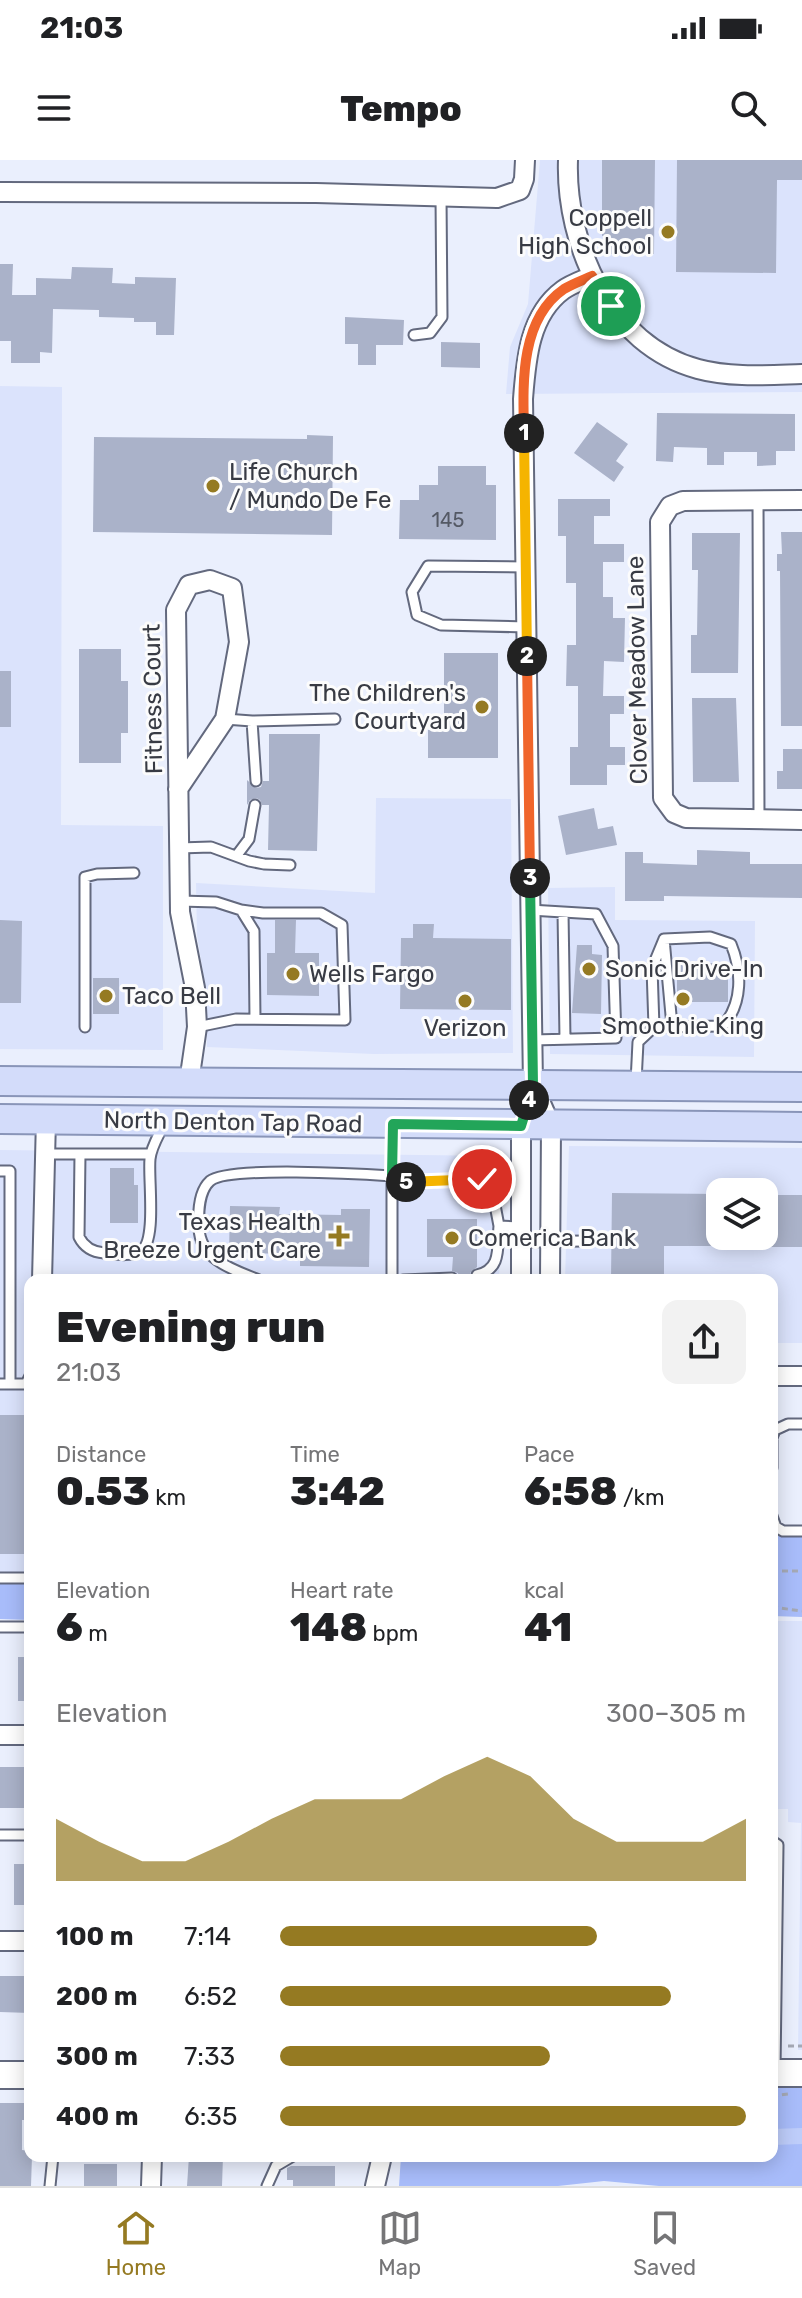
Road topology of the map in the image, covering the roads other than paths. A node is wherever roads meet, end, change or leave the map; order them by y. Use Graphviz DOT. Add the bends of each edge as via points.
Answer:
graph roads {
  1 [pos="525,160"];
  2 [pos="568,160"];
  3 [pos="0,192"];
  4 [pos="441,196"];
  5 [pos="592,276"];
  6 [pos="414,335"];
  7 [pos="802,374"];
  8 [pos="758,500"];
  9 [pos="802,500"];
  10 [pos="526,567"];
  11 [pos="526,627"];
  12 [pos="225,719"];
  13 [pos="335,719"];
  14 [pos="252,721"];
  15 [pos="256,781"];
  16 [pos="178,789"];
  17 [pos="255,805"];
  18 [pos="759,819"];
  19 [pos="802,820"];
  20 [pos="179,848"];
  21 [pos="237,855"];
  22 [pos="290,865"];
  23 [pos="134,873"];
  24 [pos="180,901"];
  25 [pos="241,910"];
  26 [pos="530,910"];
  27 [pos="563,912"];
  28 [pos="664,939"];
  29 [pos="255,1019"];
  30 [pos="672,1026"];
  31 [pos="85,1027"];
  32 [pos="197,1027"];
  33 [pos="654,1027"];
  34 [pos="616,1038"];
  35 [pos="565,1039"];
  36 [pos="532,1040"];
  37 [pos="638,1042"];
  38 [pos="0,1081"];
  39 [pos="48,1081"];
  40 [pos="180,1082"];
  41 [pos="533,1085"];
  42 [pos="636,1085"];
  43 [pos="802,1087"];
  44 [pos="0,1104"];
  45 [pos="0,1119"];
  46 [pos="46,1119"];
  47 [pos="165,1122"];
  48 [pos="393,1124"];
  49 [pos="521,1126"];
  50 [pos="551,1126"];
  51 [pos="802,1127"];
  52 [pos="46,1154"];
  53 [pos="80,1154"];
  54 [pos="150,1154"];
  55 [pos="0,1171"];
  56 [pos="392,1176"];
  57 [pos="499,1226"];
  58 [pos="521,1234"];
  59 [pos="550,1241"];
  60 [pos="583,1241"];
  61 [pos="42,1274"];
  62 [pos="242,1274"];
  63 [pos="392,1274"];
  64 [pos="481,1274"];
  65 [pos="521,1274"];
  66 [pos="550,1274"];
  67 [pos="778,1376"];
  68 [pos="802,1376"];
  69 [pos="5,1384"];
  70 [pos="778,1423"];
  71 [pos="788,1424"];
  72 [pos="802,1424"];
  73 [pos="778,1429"];
  74 [pos="778,1528"];
  75 [pos="802,1531"];
  76 [pos="0,1578"];
  77 [pos="24,1578"];
  78 [pos="0,1627"];
  79 [pos="24,1627"];
  80 [pos="0,1735"];
  81 [pos="24,1735"];
  82 [pos="0,1835"];
  83 [pos="24,1835"];
  84 [pos="0,1941"];
  85 [pos="24,1941"];
  86 [pos="778,2073"];
  87 [pos="802,2073"];
  88 [pos="0,2075"];
  89 [pos="24,2075"];
  90 [pos="52,2162"];
  91 [pos="152,2162"];
  92 [pos="283,2162"];
  93 [pos="381,2162"];
  94 [pos="50,2186"];
  95 [pos="151,2186"];
  96 [pos="267,2186"];
  97 [pos="375,2186"];
  1 -- 4 [label="street" via="520,190 497,198"];
  2 -- 5 [label="street" via="571,211"];
  3 -- 4 [label="street"];
  4 -- 6 [label="lane" via="442,317 430,333"];
  5 -- 7 [label="street" via="630,328 674,361 717,373"];
  5 -- 10 [label="street" via="563,290 543,311 527,350"];
  8 -- 9 [label="street"];
  8 -- 18 [label="lane"];
  8 -- 18 [label="street, Clover Meadow Lane" via="683,501 670,506 660,522 663,798 674,813 686,818"];
  10 -- 11 [label="street"];
  10 -- 11 [label="lane" via="428,566 412,592 417,615 441,625"];
  11 -- 26 [label="street"];
  12 -- 14 [label="lane"];
  12 -- 16 [label="street, Fitness Court"];
  12 -- 16 [label="street, Fitness Court" via="239,642 232,588 210,580 189,585 176,610"];
  13 -- 14 [label="lane"];
  14 -- 15 [label="lane"];
  16 -- 20 [label="street, Fitness Court"];
  17 -- 21 [label="lane" via="249,839"];
  18 -- 19 [label="street"];
  20 -- 21 [label="lane" via="211,847"];
  20 -- 24 [label="street, Fitness Court"];
  21 -- 22 [label="lane"];
  23 -- 31 [label="lane" via="85,877"];
  24 -- 25 [label="lane" via="216,902"];
  24 -- 32 [label="street, Fitness Court"];
  25 -- 29 [label="lane" via="254,931"];
  25 -- 29 [label="lane" via="321,913 342,925 345,1020"];
  26 -- 27 [label="lane"];
  26 -- 36 [label="street"];
  27 -- 34 [label="lane" via="596,914 613,946"];
  27 -- 35 [label="lane"];
  28 -- 30 [label="lane"];
  28 -- 30 [label="lane" via="710,937 731,944 739,965 735,1012 723,1026"];
  28 -- 33 [label="lane" via="652,968"];
  29 -- 32 [label="lane"];
  30 -- 33 [label="lane"];
  32 -- 40 [label="street, Fitness Court"];
  33 -- 37 [label="lane"];
  34 -- 35 [label="lane"];
  34 -- 37 [label="lane"];
  35 -- 36 [label="lane"];
  36 -- 41 [label="street"];
  37 -- 42 [label="lane"];
  38 -- 39 [label="main road, North Denton Tap Road"];
  39 -- 40 [label="main road, North Denton Tap Road"];
  39 -- 44 [label="main road" via="27,1102"];
  40 -- 41 [label="main road, North Denton Tap Road"];
  40 -- 46 [label="main road" via="134,1092 64,1094 50,1105"];
  41 -- 42 [label="main road, North Denton Tap Road"];
  41 -- 49 [label="street"];
  41 -- 50 [label="street"];
  42 -- 43 [label="main road, North Denton Tap Road"];
  45 -- 46 [label="main road, North Denton Tap Road"];
  46 -- 47 [label="main road, North Denton Tap Road"];
  46 -- 52 [label="street"];
  47 -- 48 [label="main road, North Denton Tap Road"];
  47 -- 54 [label="lane"];
  48 -- 49 [label="main road, North Denton Tap Road"];
  48 -- 56 [label="lane"];
  49 -- 50 [label="main road, North Denton Tap Road"];
  49 -- 58 [label="street"];
  50 -- 51 [label="main road, North Denton Tap Road"];
  50 -- 59 [label="street"];
  52 -- 53 [label="lane"];
  52 -- 61 [label="street"];
  53 -- 54 [label="lane"];
  53 -- 54 [label="lane" via="82,1244 93,1251 128,1255 148,1243"];
  55 -- 69 [label="lane" via="10,1171"];
  56 -- 57 [label="lane" via="422,1183 482,1179 491,1184"];
  56 -- 62 [label="lane" via="287,1172 212,1179 203,1189 199,1231 206,1251"];
  56 -- 63 [label="lane"];
  57 -- 58 [label="lane"];
  57 -- 64 [label="lane" via="495,1265"];
  58 -- 59 [label="lane"];
  58 -- 65 [label="street"];
  59 -- 60 [label="lane"];
  59 -- 66 [label="street"];
  67 -- 68 [label="street"];
  70 -- 71 [label="lane"];
  71 -- 72 [label="lane"];
  71 -- 73 [label="lane"];
  74 -- 75 [label="lane"];
  76 -- 77 [label="lane"];
  78 -- 79 [label="lane"];
  80 -- 81 [label="street"];
  82 -- 83 [label="lane"];
  84 -- 85 [label="street"];
  86 -- 87 [label="street"];
  88 -- 89 [label="street"];
  90 -- 94 [label="lane"];
  91 -- 95 [label="street"];
  92 -- 96 [label="lane"];
  93 -- 97 [label="street"];
}
